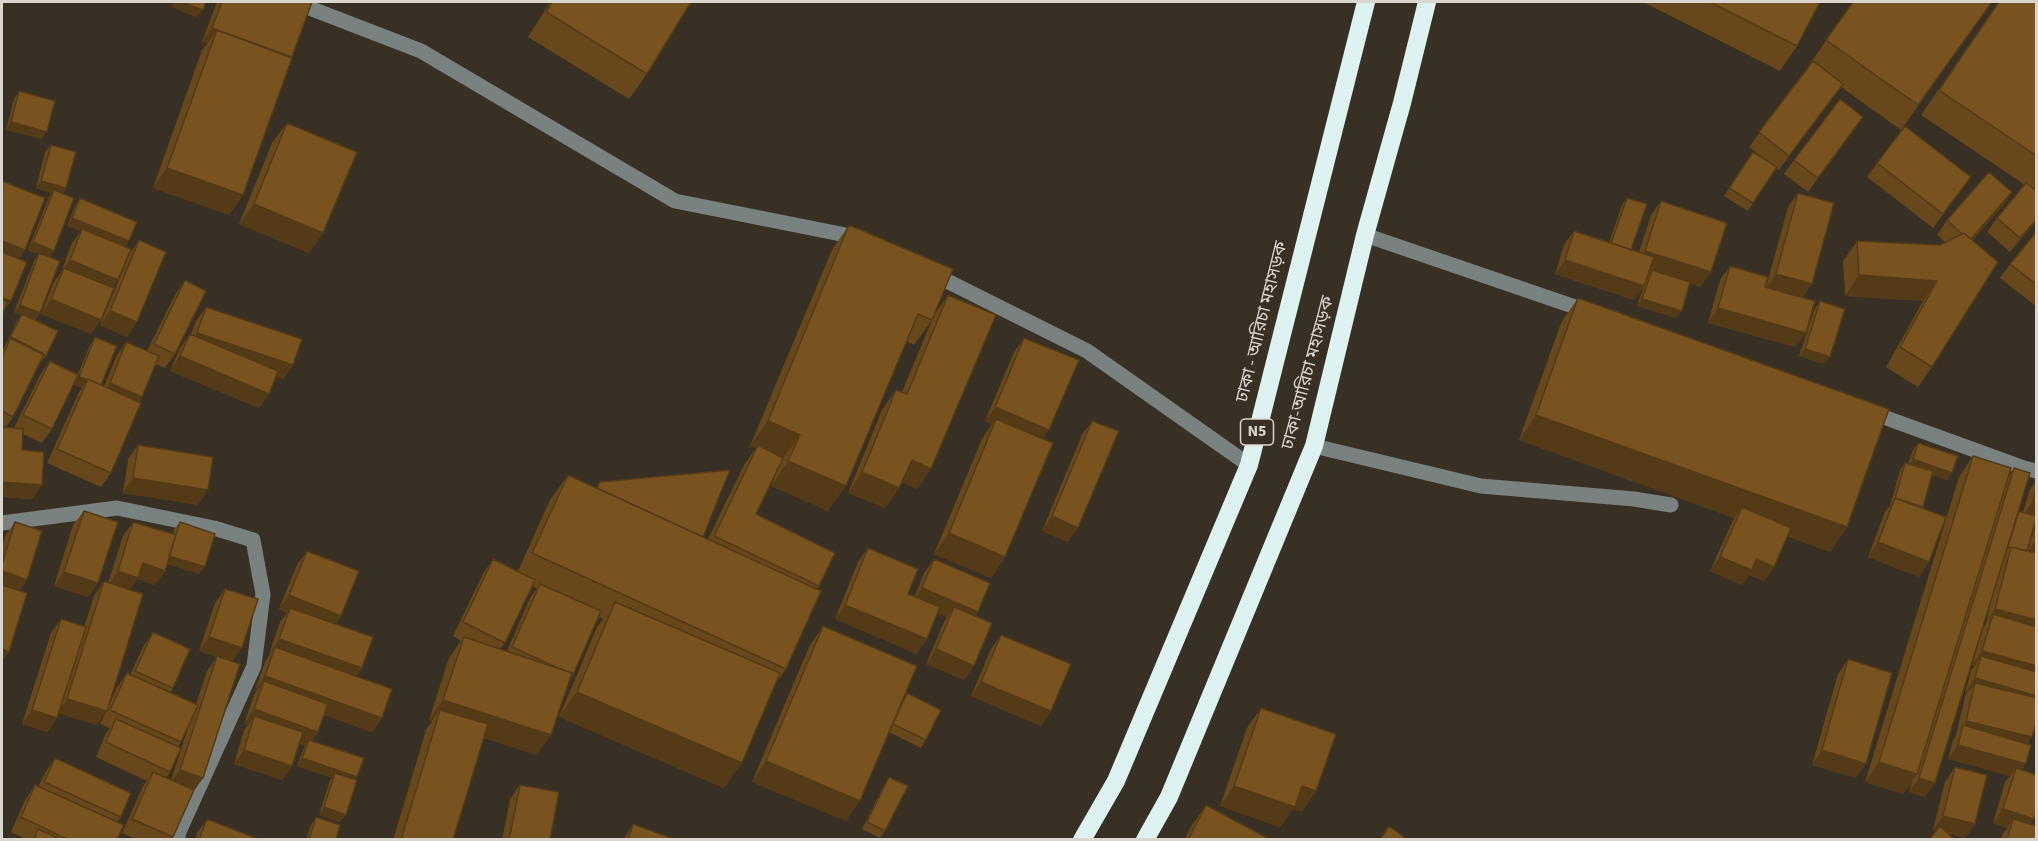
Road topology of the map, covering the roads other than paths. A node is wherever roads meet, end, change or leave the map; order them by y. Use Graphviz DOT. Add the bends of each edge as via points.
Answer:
graph roads {
  1 [pos="294,2"];
  2 [pos="1366,2"];
  3 [pos="1427,2"];
  4 [pos="1365,235"];
  5 [pos="872,244"];
  6 [pos="915,265"];
  7 [pos="1601,316"];
  8 [pos="1858,408"];
  9 [pos="1314,446"];
  10 [pos="1249,465"];
  11 [pos="2037,471"];
  12 [pos="1671,505"];
  13 [pos="2,523"];
  14 [pos="178,840"];
  15 [pos="1082,840"];
  16 [pos="1145,840"];
  1 -- 5 [label="street" via="421,51 675,201 862,238"];
  2 -- 10 [label="highway, ঢাকা - আরিচা মহাসড়ক / N5"];
  3 -- 4 [label="highway, ঢাকা-আরিচা মহাসড়ক"];
  4 -- 7 [label="street"];
  4 -- 9 [label="highway, ঢাকা-আরিচা মহাসড়ক"];
  6 -- 10 [label="street" via="1087,351"];
  8 -- 11 [label="street"];
  9 -- 12 [label="street" via="1481,486"];
  9 -- 16 [label="highway, ঢাকা-আরিচা মহাসড়ক" via="1168,797"];
  10 -- 15 [label="highway, ঢাকা - আরিচা মহাসড়ক / N5" via="1116,781"];
  13 -- 14 [label="street" via="117,508 253,540 263,594 254,666"];
}
